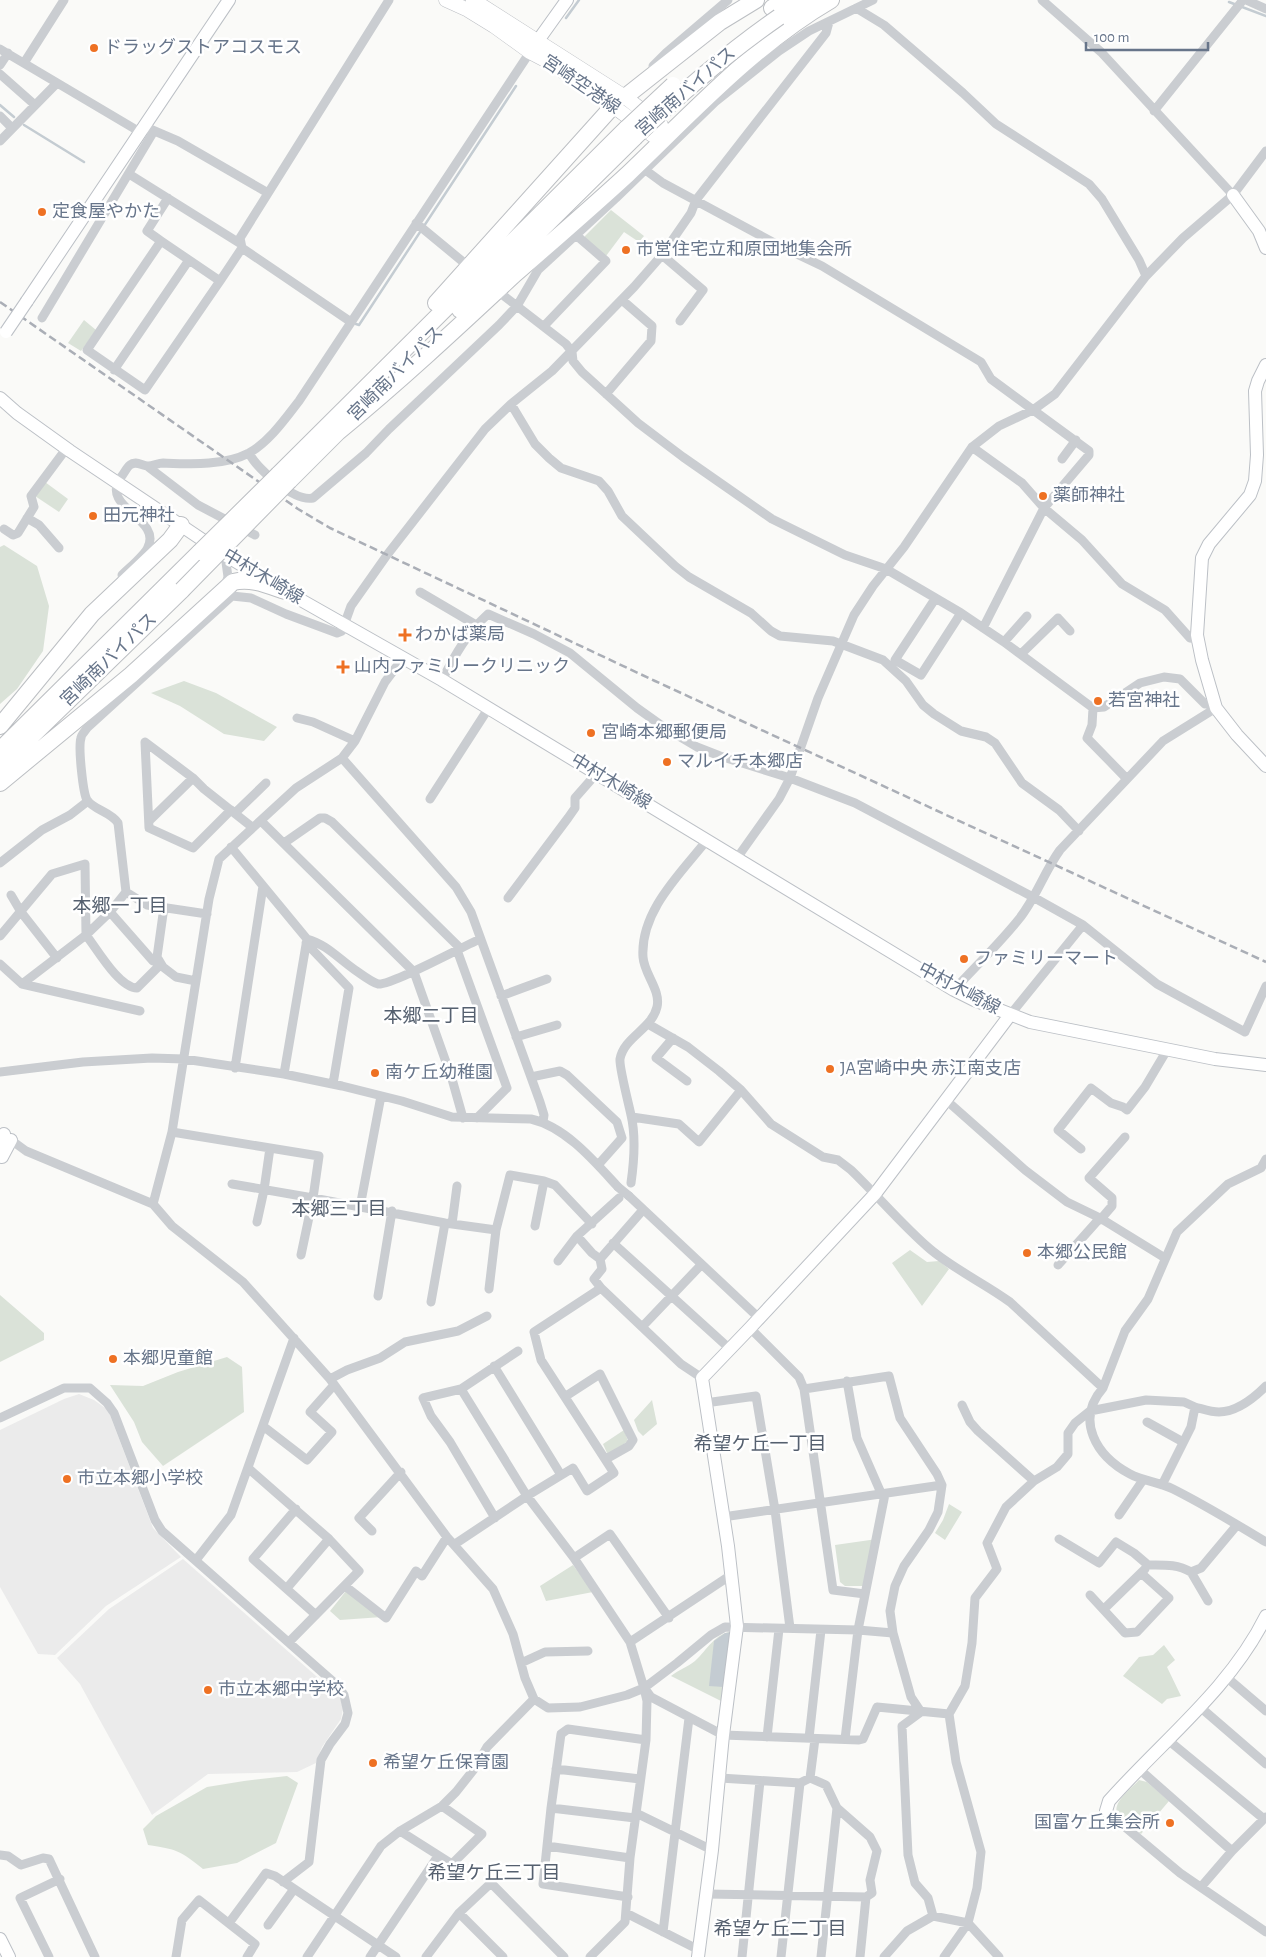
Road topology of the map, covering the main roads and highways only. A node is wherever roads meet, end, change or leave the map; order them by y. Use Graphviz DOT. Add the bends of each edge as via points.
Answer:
graph roads {
  1 [pos="473,0"];
  2 [pos="756,0"];
  3 [pos="808,0"];
  4 [pos="831,0"];
  5 [pos="451,1"];
  6 [pos="778,8"];
  7 [pos="534,47"];
  8 [pos="619,101"];
  9 [pos="631,133"];
  10 [pos="664,138"];
  11 [pos="359,394"];
  12 [pos="338,432"];
  13 [pos="284,478"];
  14 [pos="181,525"];
  15 [pos="285,592"];
  16 [pos="0,726"];
  17 [pos="0,750"];
  18 [pos="0,767"];
  19 [pos="0,783"];
  1 -- 7 [label="main road, 宮崎空港線"];
  2 -- 8 [label="highway" via="713,28"];
  3 -- 6 [label="highway, 宮崎南バイパス"];
  4 -- 10 [label="highway" via="768,44"];
  5 -- 7 [label="main road, 宮崎空港線"];
  6 -- 9 [label="highway, 宮崎南バイパス, bridge"];
  7 -- 8 [label="main road, 宮崎空港線" via="551,63"];
  8 -- 10 [label="main road, 宮崎空港線" via="652,135"];
  8 -- 11 [label="highway" via="405,337"];
  9 -- 11 [label="highway, 宮崎南バイパス"];
  9 -- 12 [label="highway, 宮崎南バイパス"];
  10 -- 12 [label="highway" via="591,208"];
  11 -- 13 [label="highway, 宮崎南バイパス"];
  12 -- 13 [label="highway, 宮崎南バイパス"];
  13 -- 17 [label="highway, 宮崎南バイパス, bridge" via="200,552"];
  13 -- 18 [label="highway, 宮崎南バイパス, bridge" via="182,590"];
  14 -- 16 [label="highway" via="170,540 92,614"];
  15 -- 19 [label="highway" via="259,582 232,582 132,675"];
}
